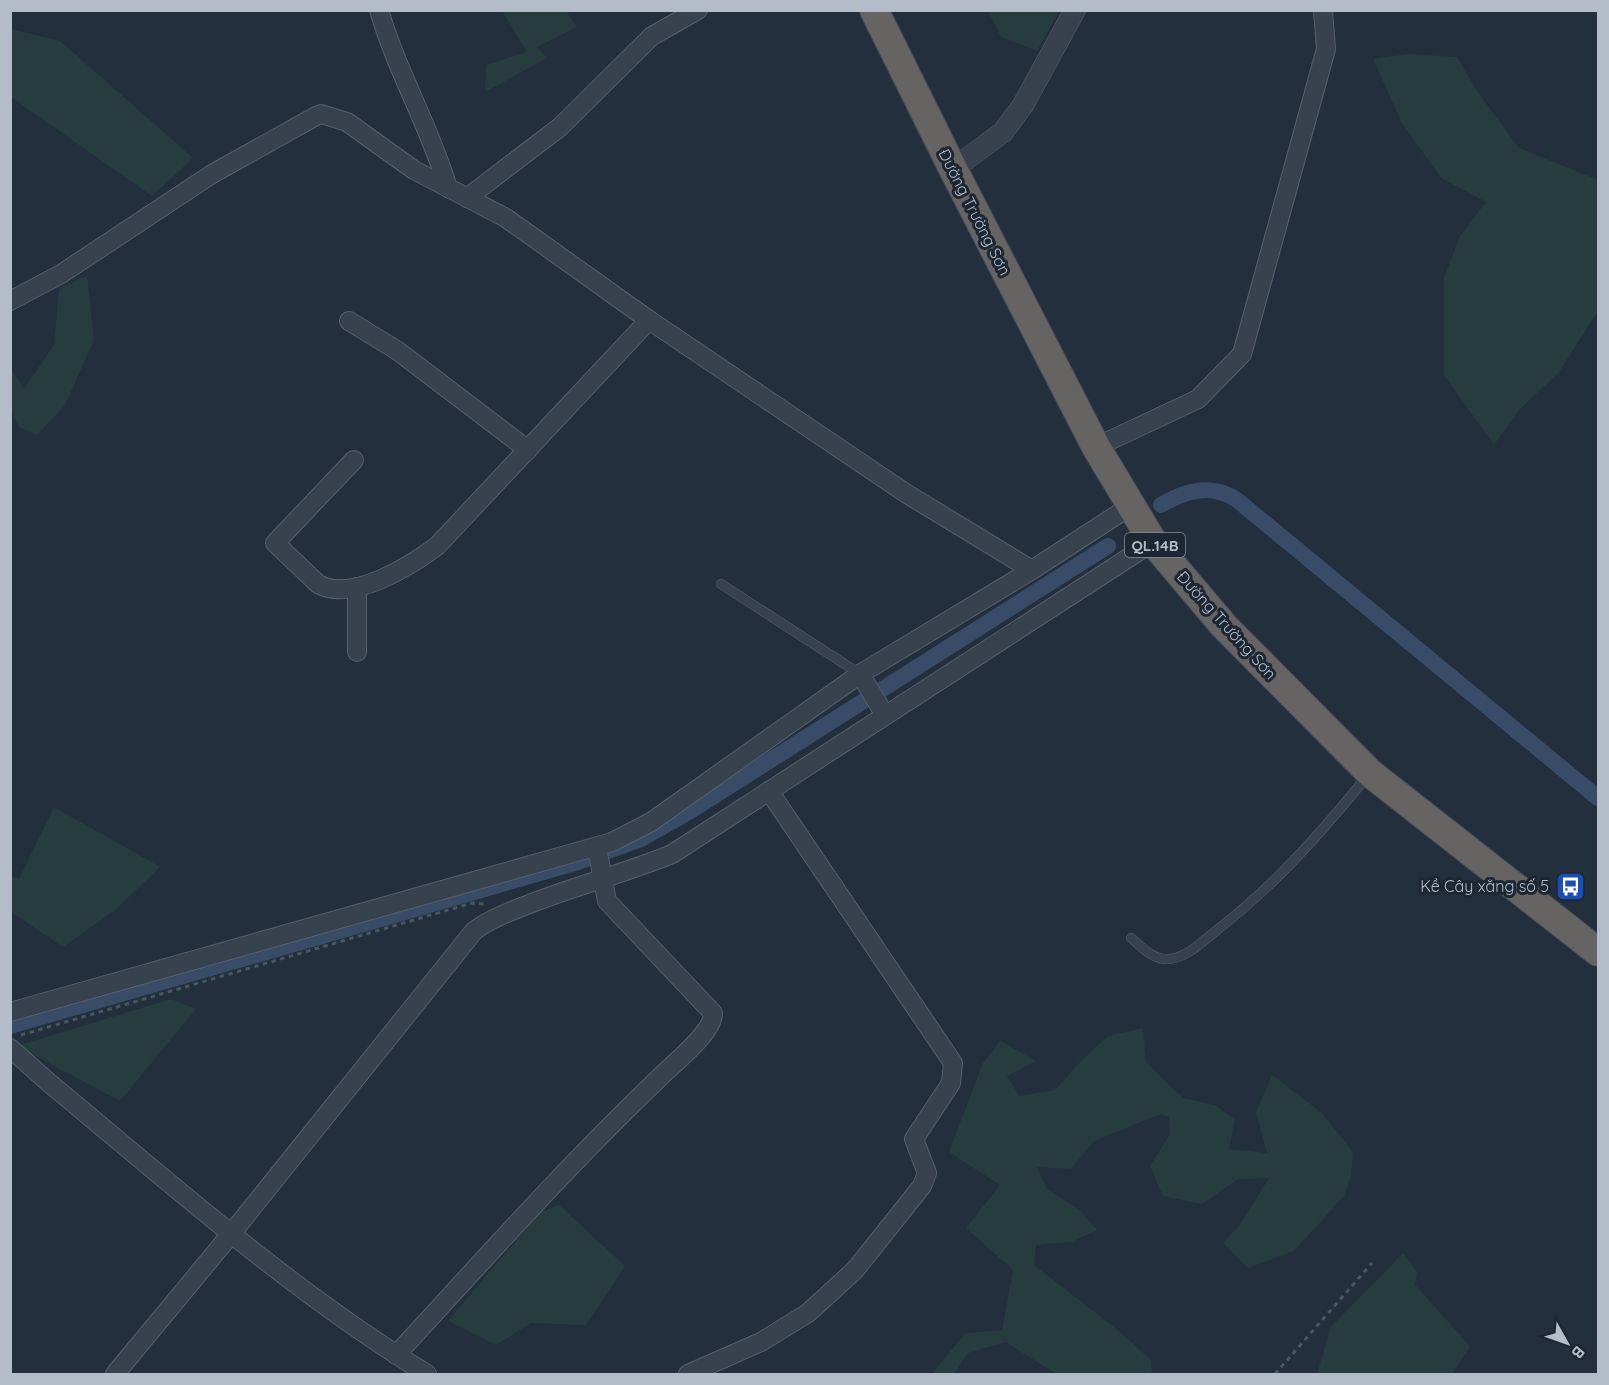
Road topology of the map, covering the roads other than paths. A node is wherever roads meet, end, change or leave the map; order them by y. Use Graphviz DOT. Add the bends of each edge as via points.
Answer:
graph roads {
  1 [pos="379,10"];
  2 [pos="698,10"];
  3 [pos="874,10"];
  4 [pos="1075,10"];
  5 [pos="1323,10"];
  6 [pos="953,169"];
  7 [pos="448,188"];
  8 [pos="467,198"];
  9 [pos="10,300"];
  10 [pos="649,320"];
  11 [pos="350,321"];
  12 [pos="1096,447"];
  13 [pos="528,450"];
  14 [pos="354,460"];
  15 [pos="1132,506"];
  16 [pos="1153,542"];
  17 [pos="1032,570"];
  18 [pos="721,584"];
  19 [pos="357,587"];
  20 [pos="357,652"];
  21 [pos="860,674"];
  22 [pos="885,715"];
  23 [pos="1370,773"];
  24 [pos="769,791"];
  25 [pos="597,848"];
  26 [pos="602,880"];
  27 [pos="1131,938"];
  28 [pos="1599,952"];
  29 [pos="10,1012"];
  30 [pos="10,1048"];
  31 [pos="231,1234"];
  32 [pos="396,1355"];
  33 [pos="115,1374"];
  34 [pos="427,1374"];
  35 [pos="688,1374"];
  1 -- 7 [label="street" via="394,58 434,146"];
  2 -- 8 [label="street" via="652,36 560,127"];
  3 -- 6 [label="highway, Đường Trường Sơn / QL.14B"];
  4 -- 6 [label="street" via="1023,105 1003,132"];
  5 -- 12 [label="street" via="1326,49 1242,354 1198,399"];
  6 -- 12 [label="highway, Đường Trường Sơn / QL.14B"];
  7 -- 8 [label="street"];
  7 -- 9 [label="street" via="414,170 347,122 321,114 212,174 61,274"];
  8 -- 10 [label="street" via="506,218"];
  10 -- 13 [label="street"];
  10 -- 17 [label="street" via="907,494"];
  11 -- 13 [label="street" via="398,351"];
  12 -- 15 [label="highway, Đường Trường Sơn / QL.14B"];
  13 -- 19 [label="street" via="437,546 417,560"];
  14 -- 19 [label="street" via="275,543 318,584 326,588"];
  15 -- 16 [label="highway, Đường Trường Sơn / QL.14B"];
  15 -- 17 [label="street"];
  16 -- 22 [label="street"];
  16 -- 23 [label="highway, Đường Trường Sơn / QL.14B" via="1224,626"];
  17 -- 21 [label="street"];
  18 -- 21 [label="lane"];
  19 -- 20 [label="street"];
  21 -- 22 [label="street"];
  21 -- 25 [label="street" via="651,822"];
  22 -- 24 [label="street"];
  23 -- 27 [label="lane" via="1267,889 1197,946 1182,956 1165,959 1152,955"];
  23 -- 28 [label="highway, Đường Trường Sơn / QL.14B"];
  24 -- 26 [label="street" via="672,854"];
  24 -- 35 [label="street" via="953,1063 953,1074 914,1139 927,1173 922,1186 855,1270 808,1313 761,1342"];
  25 -- 26 [label="street"];
  25 -- 29 [label="street"];
  26 -- 31 [label="street" via="485,922 474,931"];
  26 -- 32 [label="street" via="607,901 713,1013 713,1020"];
  30 -- 31 [label="street"];
  31 -- 32 [label="street" via="310,1297"];
  31 -- 33 [label="street"];
  32 -- 34 [label="street"];
}
